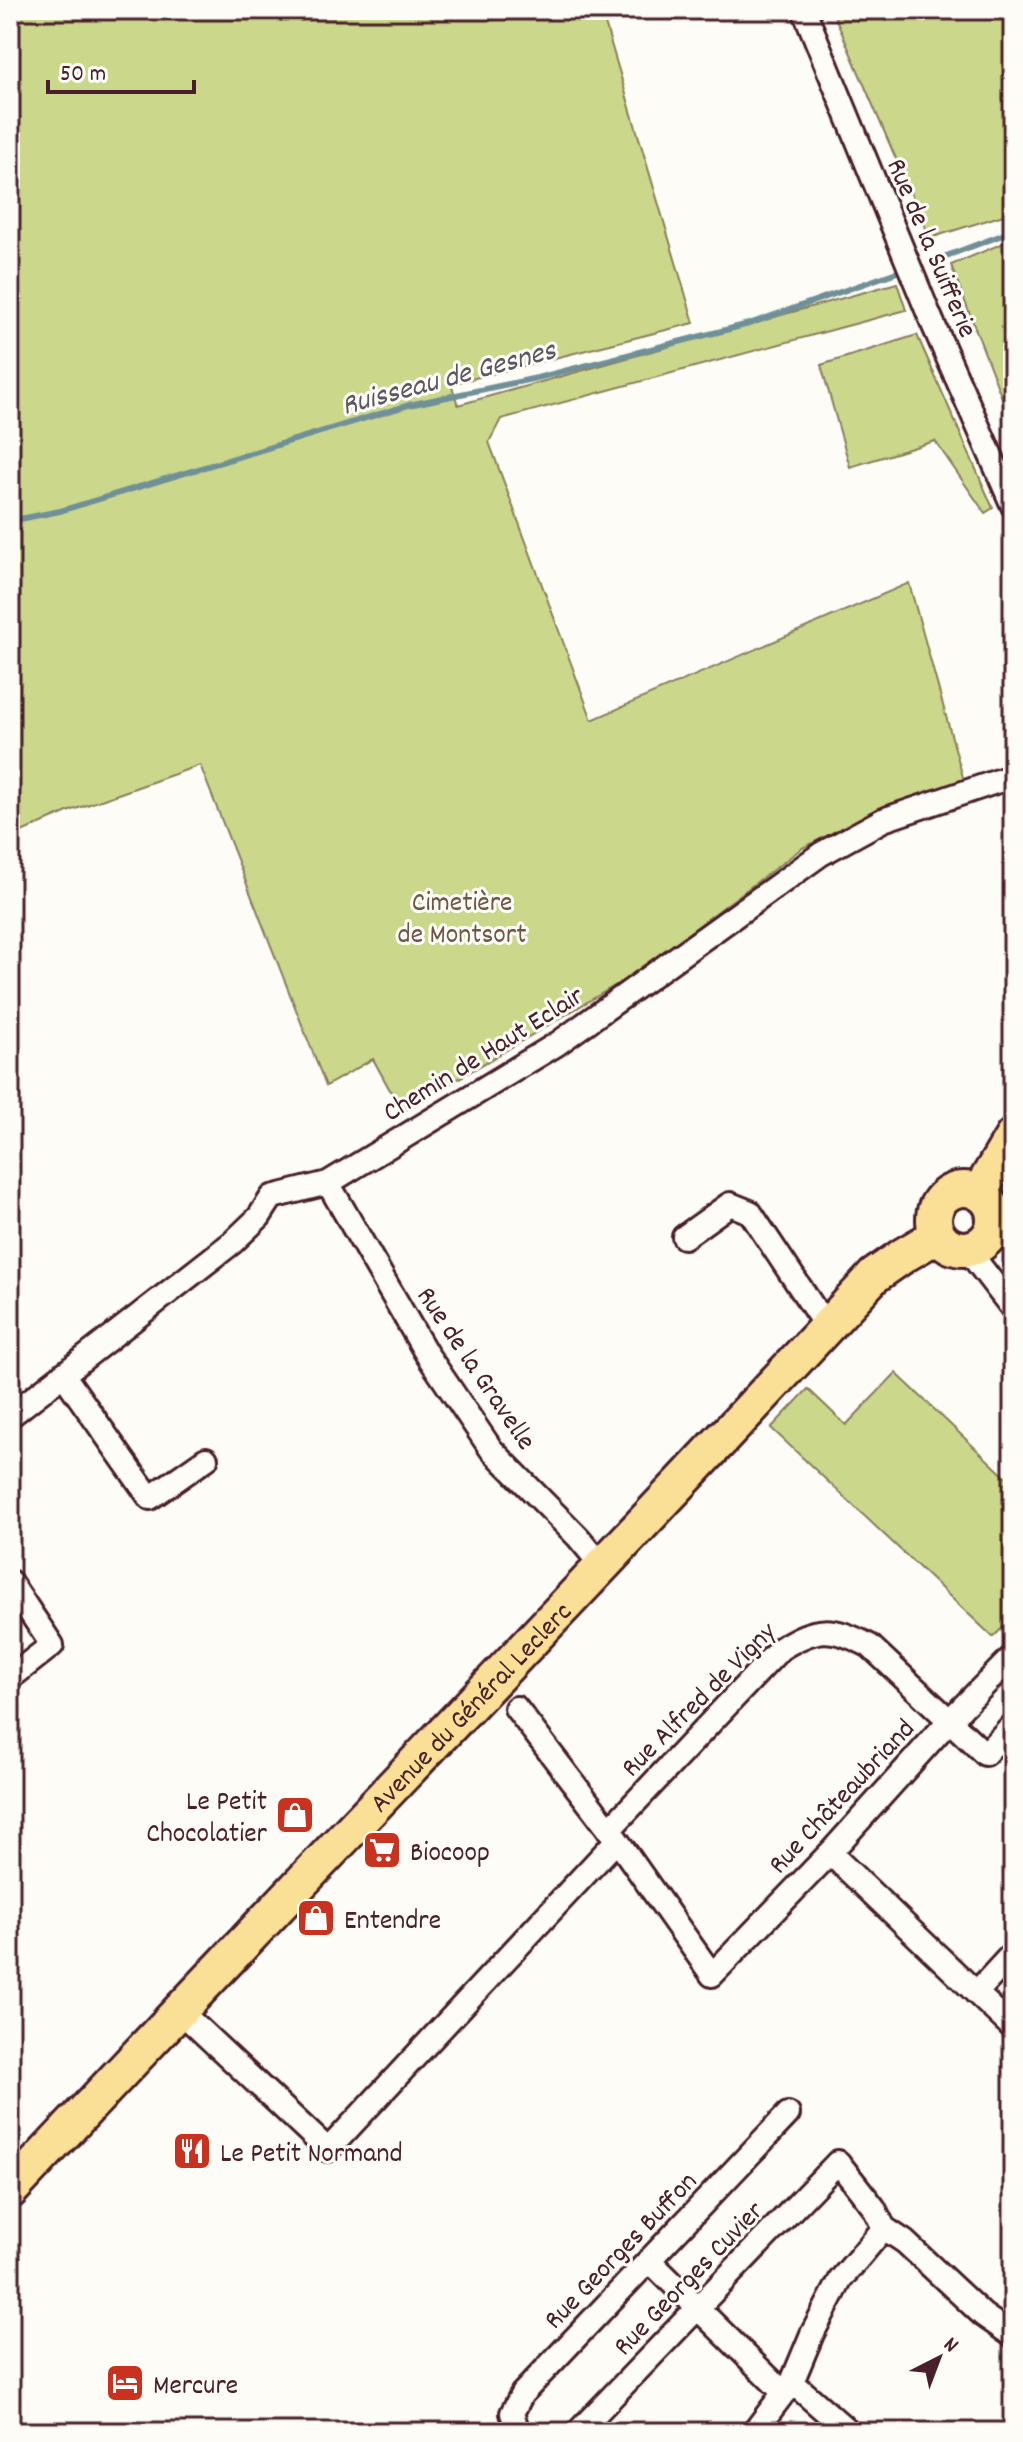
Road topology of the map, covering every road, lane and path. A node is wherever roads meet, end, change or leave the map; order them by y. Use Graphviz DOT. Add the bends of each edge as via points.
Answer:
graph roads {
  1 [pos="804,10"];
  2 [pos="1013,506"];
  3 [pos="1013,776"];
  4 [pos="1013,1136"];
  5 [pos="328,1183"];
  6 [pos="979,1193"];
  7 [pos="1003,1234"];
  8 [pos="684,1237"];
  9 [pos="952,1242"];
  10 [pos="1013,1309"];
  11 [pos="827,1328"];
  12 [pos="63,1374"];
  13 [pos="10,1416"];
  14 [pos="206,1459"];
  15 [pos="603,1567"];
  16 [pos="10,1582"];
  17 [pos="1013,1656"];
  18 [pos="10,1678"];
  19 [pos="516,1708"];
  20 [pos="948,1722"];
  21 [pos="1013,1724"];
  22 [pos="613,1835"];
  23 [pos="830,1853"];
  24 [pos="1013,1953"];
  25 [pos="976,1993"];
  26 [pos="179,2010"];
  27 [pos="1013,2028"];
  28 [pos="788,2114"];
  29 [pos="10,2191"];
  30 [pos="884,2228"];
  31 [pos="650,2261"];
  32 [pos="698,2308"];
  33 [pos="1013,2336"];
  34 [pos="788,2387"];
  35 [pos="518,2432"];
  36 [pos="578,2432"];
  37 [pos="754,2432"];
  38 [pos="849,2432"];
  1 -- 2 [label="street, Rue de la Suifferie"];
  3 -- 5 [label="street, Chemin de Haut Eclair" via="883,820 821,854 557,1044"];
  4 -- 6 [label="main road"];
  5 -- 12 [label="street, Chemin de Haut Eclair" via="272,1197 233,1242"];
  5 -- 15 [label="street, Rue de la Gravelle" via="426,1353 491,1449"];
  6 -- 7 [label="main road" via="989,1202"];
  6 -- 9 [label="main road" via="962,1188 945,1195 935,1209 933,1218"];
  7 -- 9 [label="main road" via="980,1244"];
  8 -- 11 [label="street" via="730,1204 750,1212"];
  9 -- 10 [label="street"];
  9 -- 11 [label="main road, Avenue du Général Leclerc" via="874,1276"];
  11 -- 15 [label="main road, Avenue du Général Leclerc"];
  12 -- 13 [label="street, Chemin de Haut Eclair"];
  12 -- 14 [label="street" via="150,1498"];
  15 -- 26 [label="main road, Avenue du Général Leclerc"];
  16 -- 18 [label="street" via="52,1645"];
  17 -- 20 [label="street, Rue Châteaubriand"];
  19 -- 22 [label="street"];
  20 -- 21 [label="street, Rue Alfred de Vigny" via="985,1754"];
  20 -- 22 [label="street, Rue Alfred de Vigny" via="870,1646 825,1630 802,1635 780,1649"];
  20 -- 23 [label="street, Rue Châteaubriand"];
  22 -- 23 [label="street, Rue Châteaubriand" via="712,1975"];
  22 -- 26 [label="street, Rue Alfred de Vigny" via="328,2150"];
  23 -- 25 [label="street"];
  24 -- 25 [label="street"];
  25 -- 27 [label="street"];
  26 -- 29 [label="main road, Avenue du Général Leclerc"];
  28 -- 31 [label="street, Rue Georges Buffon"];
  30 -- 32 [label="street, Rue Georges Cuvier" via="838,2162"];
  30 -- 33 [label="street"];
  30 -- 34 [label="street" via="841,2279"];
  31 -- 32 [label="street"];
  31 -- 35 [label="street, Rue Georges Buffon" via="522,2394 512,2413"];
  32 -- 34 [label="street"];
  32 -- 36 [label="street, Rue Georges Cuvier"];
  34 -- 37 [label="street"];
  34 -- 38 [label="street"];
}
